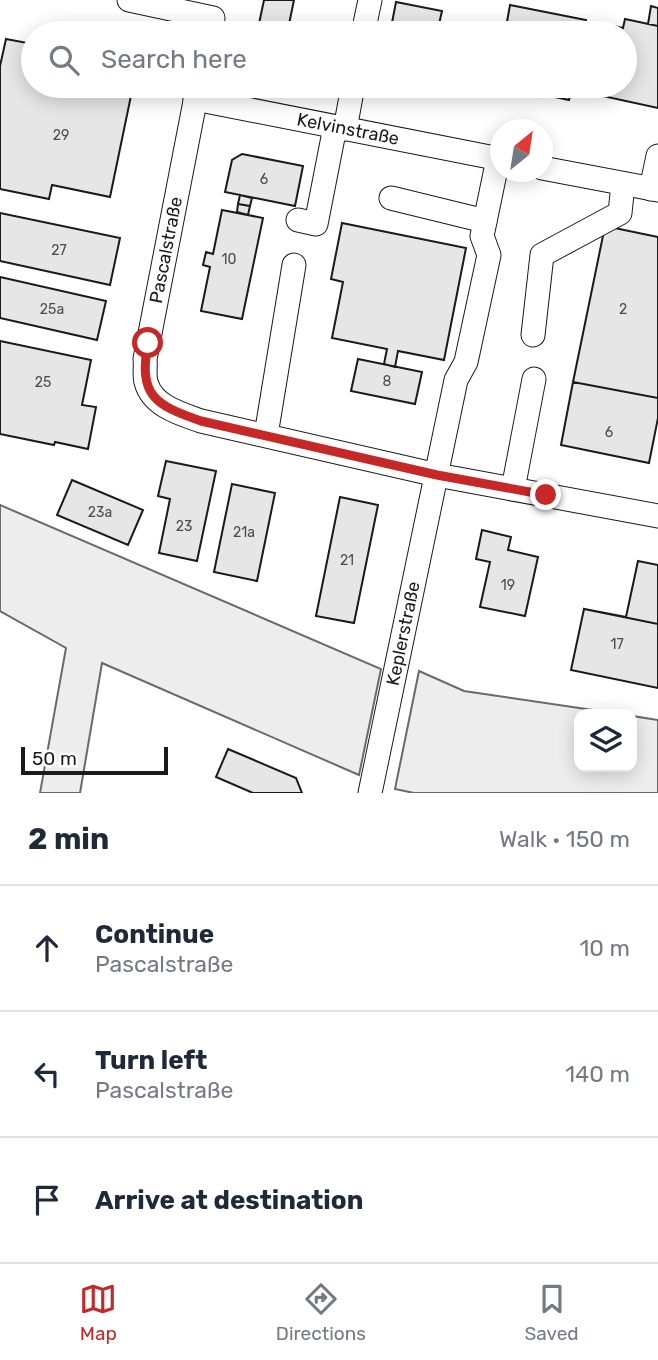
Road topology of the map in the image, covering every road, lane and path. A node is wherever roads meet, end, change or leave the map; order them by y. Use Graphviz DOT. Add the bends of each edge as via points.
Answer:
graph roads {
  1 [pos="129,0"];
  2 [pos="370,0"];
  3 [pos="213,17"];
  4 [pos="366,21"];
  5 [pos="196,98"];
  6 [pos="221,98"];
  7 [pos="349,98"];
  8 [pos="340,128"];
  9 [pos="658,156"];
  10 [pos="490,157"];
  11 [pos="553,170"];
  12 [pos="494,182"];
  13 [pos="623,184"];
  14 [pos="655,190"];
  15 [pos="391,198"];
  16 [pos="298,220"];
  17 [pos="485,221"];
  18 [pos="294,265"];
  19 [pos="533,335"];
  20 [pos="534,379"];
  21 [pos="266,435"];
  22 [pos="437,475"];
  23 [pos="513,489"];
  24 [pos="658,516"];
  25 [pos="370,793"];
  1 -- 3 [label="street"];
  2 -- 4 [label="street"];
  5 -- 21 [label="street, Pascalstraße" via="145,359 146,383 156,400 175,412"];
  6 -- 8 [label="street, Kelvinstraße"];
  7 -- 8 [label="street"];
  8 -- 10 [label="street, Kelvinstraße"];
  8 -- 16 [label="street" via="316,224"];
  9 -- 14 [label="street"];
  11 -- 13 [label="street"];
  12 -- 17 [label="street, Keplerstraße"];
  13 -- 14 [label="street"];
  13 -- 19 [label="street" via="620,213 542,255"];
  15 -- 17 [label="street"];
  17 -- 22 [label="street, Keplerstraße" via="482,236 489,255"];
  18 -- 21 [label="street"];
  20 -- 23 [label="street"];
  21 -- 22 [label="street, Pascalstraße"];
  22 -- 23 [label="street, Pascalstraße"];
  22 -- 25 [label="street, Keplerstraße"];
  23 -- 24 [label="street, Pascalstraße"];
}
